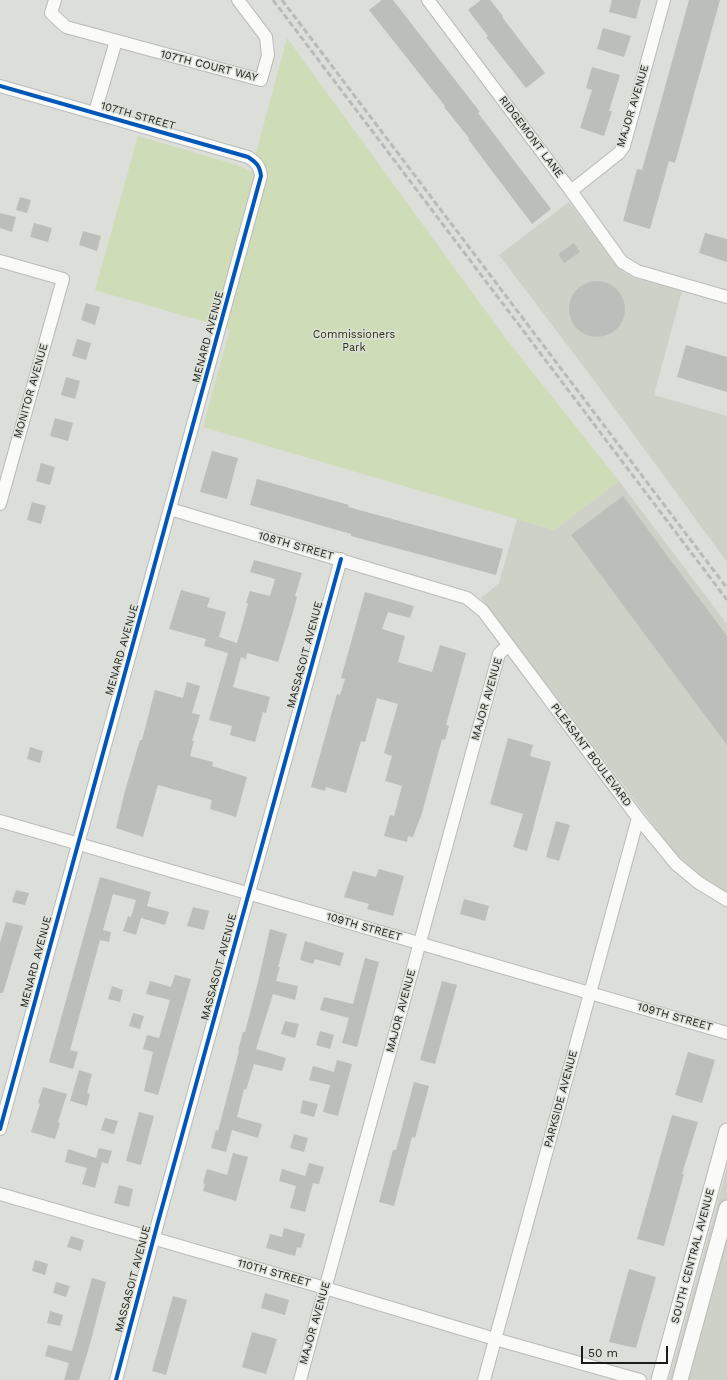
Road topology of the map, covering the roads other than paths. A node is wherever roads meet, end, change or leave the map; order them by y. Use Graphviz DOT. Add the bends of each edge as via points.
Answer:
graph roads {
  1 [pos="55,0"];
  2 [pos="238,0"];
  3 [pos="428,0"];
  4 [pos="664,0"];
  5 [pos="116,42"];
  6 [pos="0,86"];
  7 [pos="95,112"];
  8 [pos="261,176"];
  9 [pos="571,191"];
  10 [pos="0,261"];
  11 [pos="727,296"];
  12 [pos="0,504"];
  13 [pos="170,509"];
  14 [pos="341,559"];
  15 [pos="467,598"];
  16 [pos="508,645"];
  17 [pos="638,818"];
  18 [pos="0,821"];
  19 [pos="78,844"];
  20 [pos="248,894"];
  21 [pos="727,900"];
  22 [pos="419,943"];
  23 [pos="591,993"];
  24 [pos="727,1033"];
  25 [pos="0,1129"];
  26 [pos="727,1132"];
  27 [pos="0,1194"];
  28 [pos="727,1208"];
  29 [pos="153,1238"];
  30 [pos="325,1288"];
  31 [pos="495,1339"];
  32 [pos="116,1380"];
  33 [pos="300,1380"];
  34 [pos="484,1380"];
  35 [pos="640,1380"];
  36 [pos="659,1380"];
  37 [pos="680,1380"];
  1 -- 5 [label="street, 107TH COURT WAY" via="51,13 66,27"];
  2 -- 5 [label="street, 107TH COURT WAY" via="266,37 268,55 261,80"];
  3 -- 9 [label="street, RIDGEMONT LANE"];
  4 -- 9 [label="street, MAJOR AVENUE" via="624,146 619,153"];
  5 -- 7 [label="street"];
  6 -- 7 [label="street, 107TH STREET"];
  7 -- 8 [label="street, 107TH STREET" via="248,157 257,163"];
  8 -- 13 [label="street, MENARD AVENUE"];
  9 -- 11 [label="street, RIDGEMONT LANE" via="622,262 637,271"];
  10 -- 12 [label="street, MONITOR AVENUE" via="63,279"];
  13 -- 14 [label="street, 108TH STREET"];
  13 -- 19 [label="street, MENARD AVENUE"];
  14 -- 15 [label="street, 108TH STREET"];
  14 -- 20 [label="street, MASSASOIT AVENUE"];
  15 -- 16 [label="street, PLEASANT BOULEVARD" via="483,611"];
  16 -- 17 [label="street, PLEASANT BOULEVARD"];
  16 -- 22 [label="street, MAJOR AVENUE" via="499,654"];
  17 -- 21 [label="street, PLEASANT BOULEVARD" via="676,864 698,883"];
  17 -- 23 [label="street, PARKSIDE AVENUE"];
  18 -- 19 [label="street, 109TH STREET"];
  19 -- 20 [label="street, 109TH STREET"];
  19 -- 25 [label="street, MENARD AVENUE"];
  20 -- 22 [label="street, 109TH STREET"];
  20 -- 29 [label="street, MASSASOIT AVENUE"];
  22 -- 23 [label="street, 109TH STREET"];
  22 -- 30 [label="street, MAJOR AVENUE"];
  23 -- 24 [label="street, 109TH STREET"];
  23 -- 31 [label="street, PARKSIDE AVENUE"];
  26 -- 36 [label="street, SOUTH CENTRAL AVENUE"];
  27 -- 29 [label="street, 110TH STREET"];
  28 -- 37 [label="street, SOUTH CENTRAL AVENUE"];
  29 -- 30 [label="street, 110TH STREET"];
  29 -- 32 [label="street, MASSASOIT AVENUE"];
  30 -- 31 [label="street, 110TH STREET"];
  30 -- 33 [label="street, MAJOR AVENUE"];
  31 -- 34 [label="street, PARKSIDE AVENUE"];
  31 -- 35 [label="street, 110TH STREET"];
}
